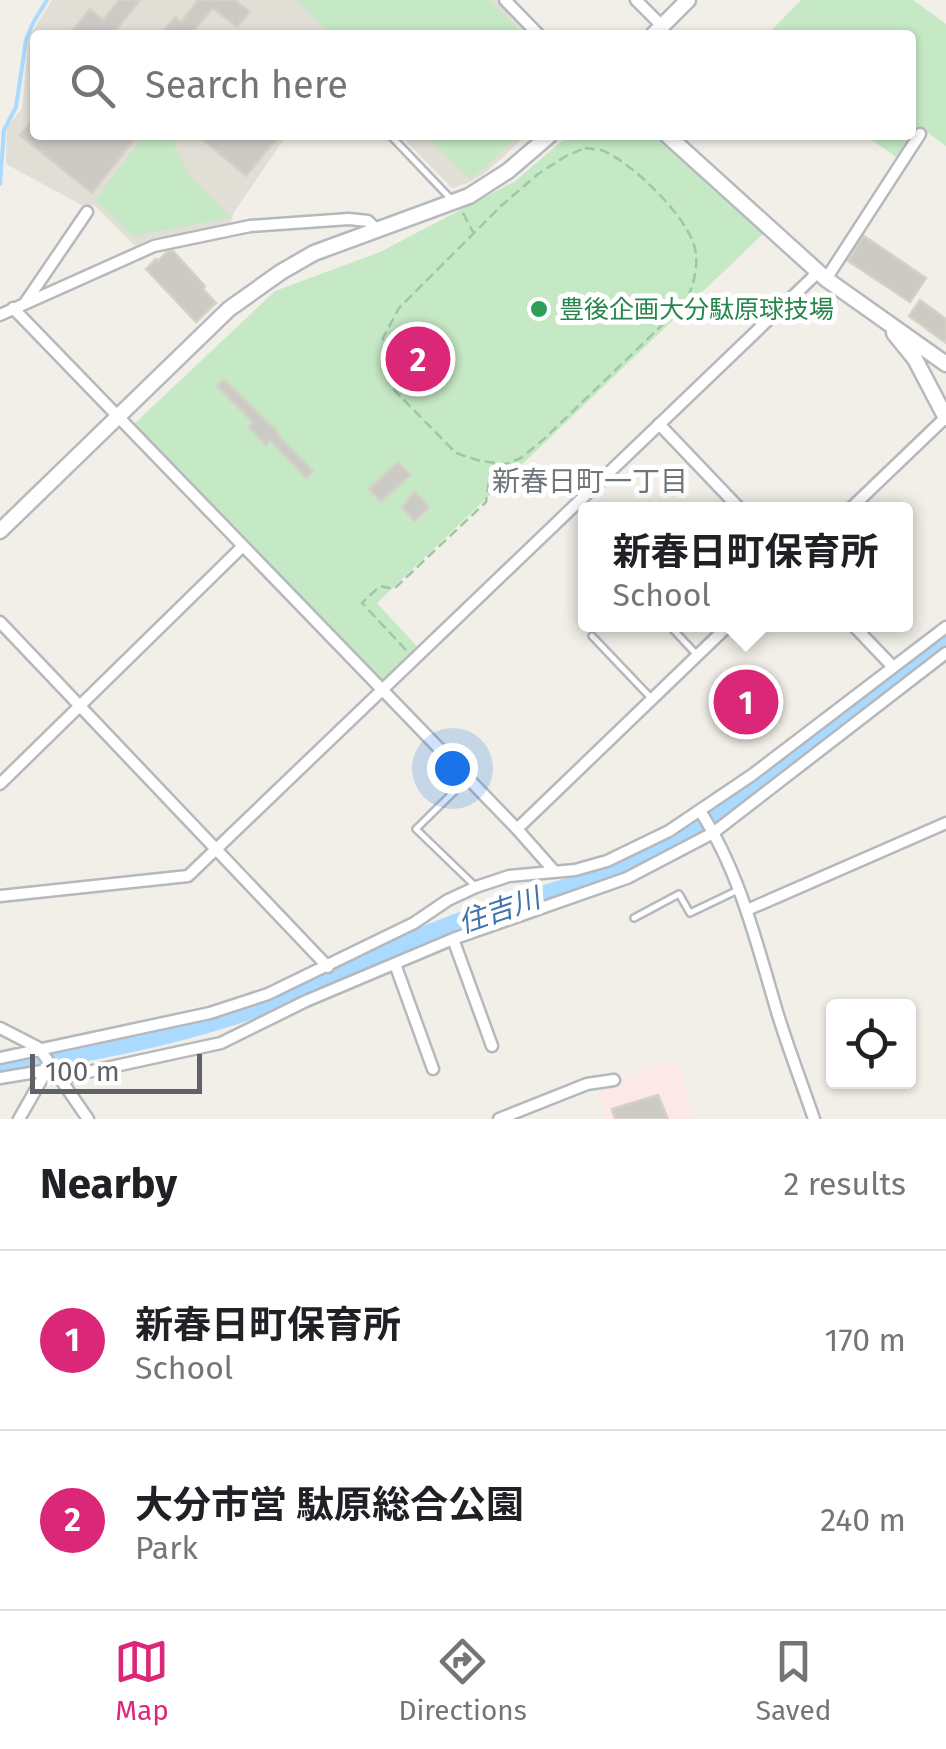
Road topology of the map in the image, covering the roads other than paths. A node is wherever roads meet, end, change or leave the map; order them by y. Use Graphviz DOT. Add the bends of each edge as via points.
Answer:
graph roads {
  1 [pos="506,0"];
  2 [pos="636,0"];
  3 [pos="688,0"];
  4 [pos="534,30"];
  5 [pos="657,30"];
  6 [pos="920,134"];
  7 [pos="395,140"];
  8 [pos="544,140"];
  9 [pos="673,140"];
  10 [pos="916,140"];
  11 [pos="916,140"];
  12 [pos="459,208"];
  13 [pos="87,212"];
  14 [pos="378,232"];
  15 [pos="822,275"];
  16 [pos="856,300"];
  17 [pos="25,303"];
  18 [pos="14,308"];
  19 [pos="0,316"];
  20 [pos="946,364"];
  21 [pos="946,417"];
  22 [pos="120,418"];
  23 [pos="659,424"];
  24 [pos="734,502"];
  25 [pos="857,502"];
  26 [pos="0,530"];
  27 [pos="242,546"];
  28 [pos="0,622"];
  29 [pos="946,627"];
  30 [pos="676,632"];
  31 [pos="722,632"];
  32 [pos="860,632"];
  33 [pos="592,636"];
  34 [pos="946,653"];
  35 [pos="698,655"];
  36 [pos="894,667"];
  37 [pos="381,690"];
  38 [pos="652,699"];
  39 [pos="80,706"];
  40 [pos="468,778"];
  41 [pos="0,784"];
  42 [pos="701,812"];
  43 [pos="946,824"];
  44 [pos="517,828"];
  45 [pos="712,830"];
  46 [pos="216,849"];
  47 [pos="555,872"];
  48 [pos="476,887"];
  49 [pos="738,890"];
  50 [pos="0,896"];
  51 [pos="747,910"];
  52 [pos="634,918"];
  53 [pos="453,939"];
  54 [pos="395,964"];
  55 [pos="328,966"];
  56 [pos="0,1028"];
  57 [pos="492,1046"];
  58 [pos="40,1048"];
  59 [pos="0,1058"];
  60 [pos="434,1068"];
  61 [pos="52,1070"];
  62 [pos="0,1078"];
  63 [pos="614,1080"];
  64 [pos="18,1119"];
  65 [pos="88,1119"];
  66 [pos="499,1119"];
  67 [pos="814,1119"];
  1 -- 4 [label="street"];
  2 -- 5 [label="street"];
  3 -- 5 [label="street"];
  6 -- 10 [label="street"];
  7 -- 12 [label="lane"];
  8 -- 12 [label="street"];
  9 -- 15 [label="street"];
  11 -- 15 [label="street"];
  12 -- 14 [label="street"];
  13 -- 17 [label="street"];
  14 -- 17 [label="street" via="368,221 349,220 250,226 154,246"];
  14 -- 22 [label="street" via="281,272 229,310"];
  15 -- 16 [label="street"];
  15 -- 23 [label="street"];
  16 -- 20 [label="street"];
  16 -- 21 [label="street" via="897,336"];
  17 -- 18 [label="street"];
  18 -- 19 [label="street"];
  18 -- 22 [label="street"];
  21 -- 25 [label="street"];
  22 -- 26 [label="street"];
  22 -- 27 [label="street"];
  23 -- 24 [label="street"];
  23 -- 37 [label="street"];
  27 -- 37 [label="street"];
  27 -- 39 [label="street"];
  28 -- 39 [label="street"];
  29 -- 36 [label="street"];
  30 -- 35 [label="lane"];
  31 -- 35 [label="street"];
  32 -- 36 [label="street"];
  33 -- 38 [label="lane"];
  34 -- 45 [label="street"];
  35 -- 38 [label="street"];
  36 -- 42 [label="street"];
  37 -- 40 [label="street"];
  37 -- 46 [label="street"];
  38 -- 44 [label="street"];
  39 -- 41 [label="street"];
  39 -- 46 [label="street"];
  40 -- 44 [label="street"];
  40 -- 48 [label="lane" via="416,828"];
  42 -- 45 [label="street"];
  42 -- 47 [label="street" via="607,861"];
  43 -- 51 [label="street"];
  44 -- 47 [label="street"];
  45 -- 49 [label="street"];
  45 -- 53 [label="street" via="627,878"];
  46 -- 50 [label="street" via="188,876"];
  46 -- 55 [label="street"];
  47 -- 48 [label="street"];
  48 -- 55 [label="street"];
  49 -- 51 [label="street"];
  49 -- 52 [label="lane" via="690,914 679,894"];
  51 -- 67 [label="street"];
  53 -- 54 [label="street"];
  53 -- 57 [label="street"];
  54 -- 60 [label="street"];
  54 -- 61 [label="street" via="221,1043"];
  55 -- 58 [label="street" via="210,1013"];
  56 -- 58 [label="street"];
  58 -- 59 [label="street"];
  58 -- 61 [label="street"];
  61 -- 62 [label="street"];
  61 -- 64 [label="street"];
  61 -- 65 [label="street"];
  63 -- 66 [label="street"];
}
